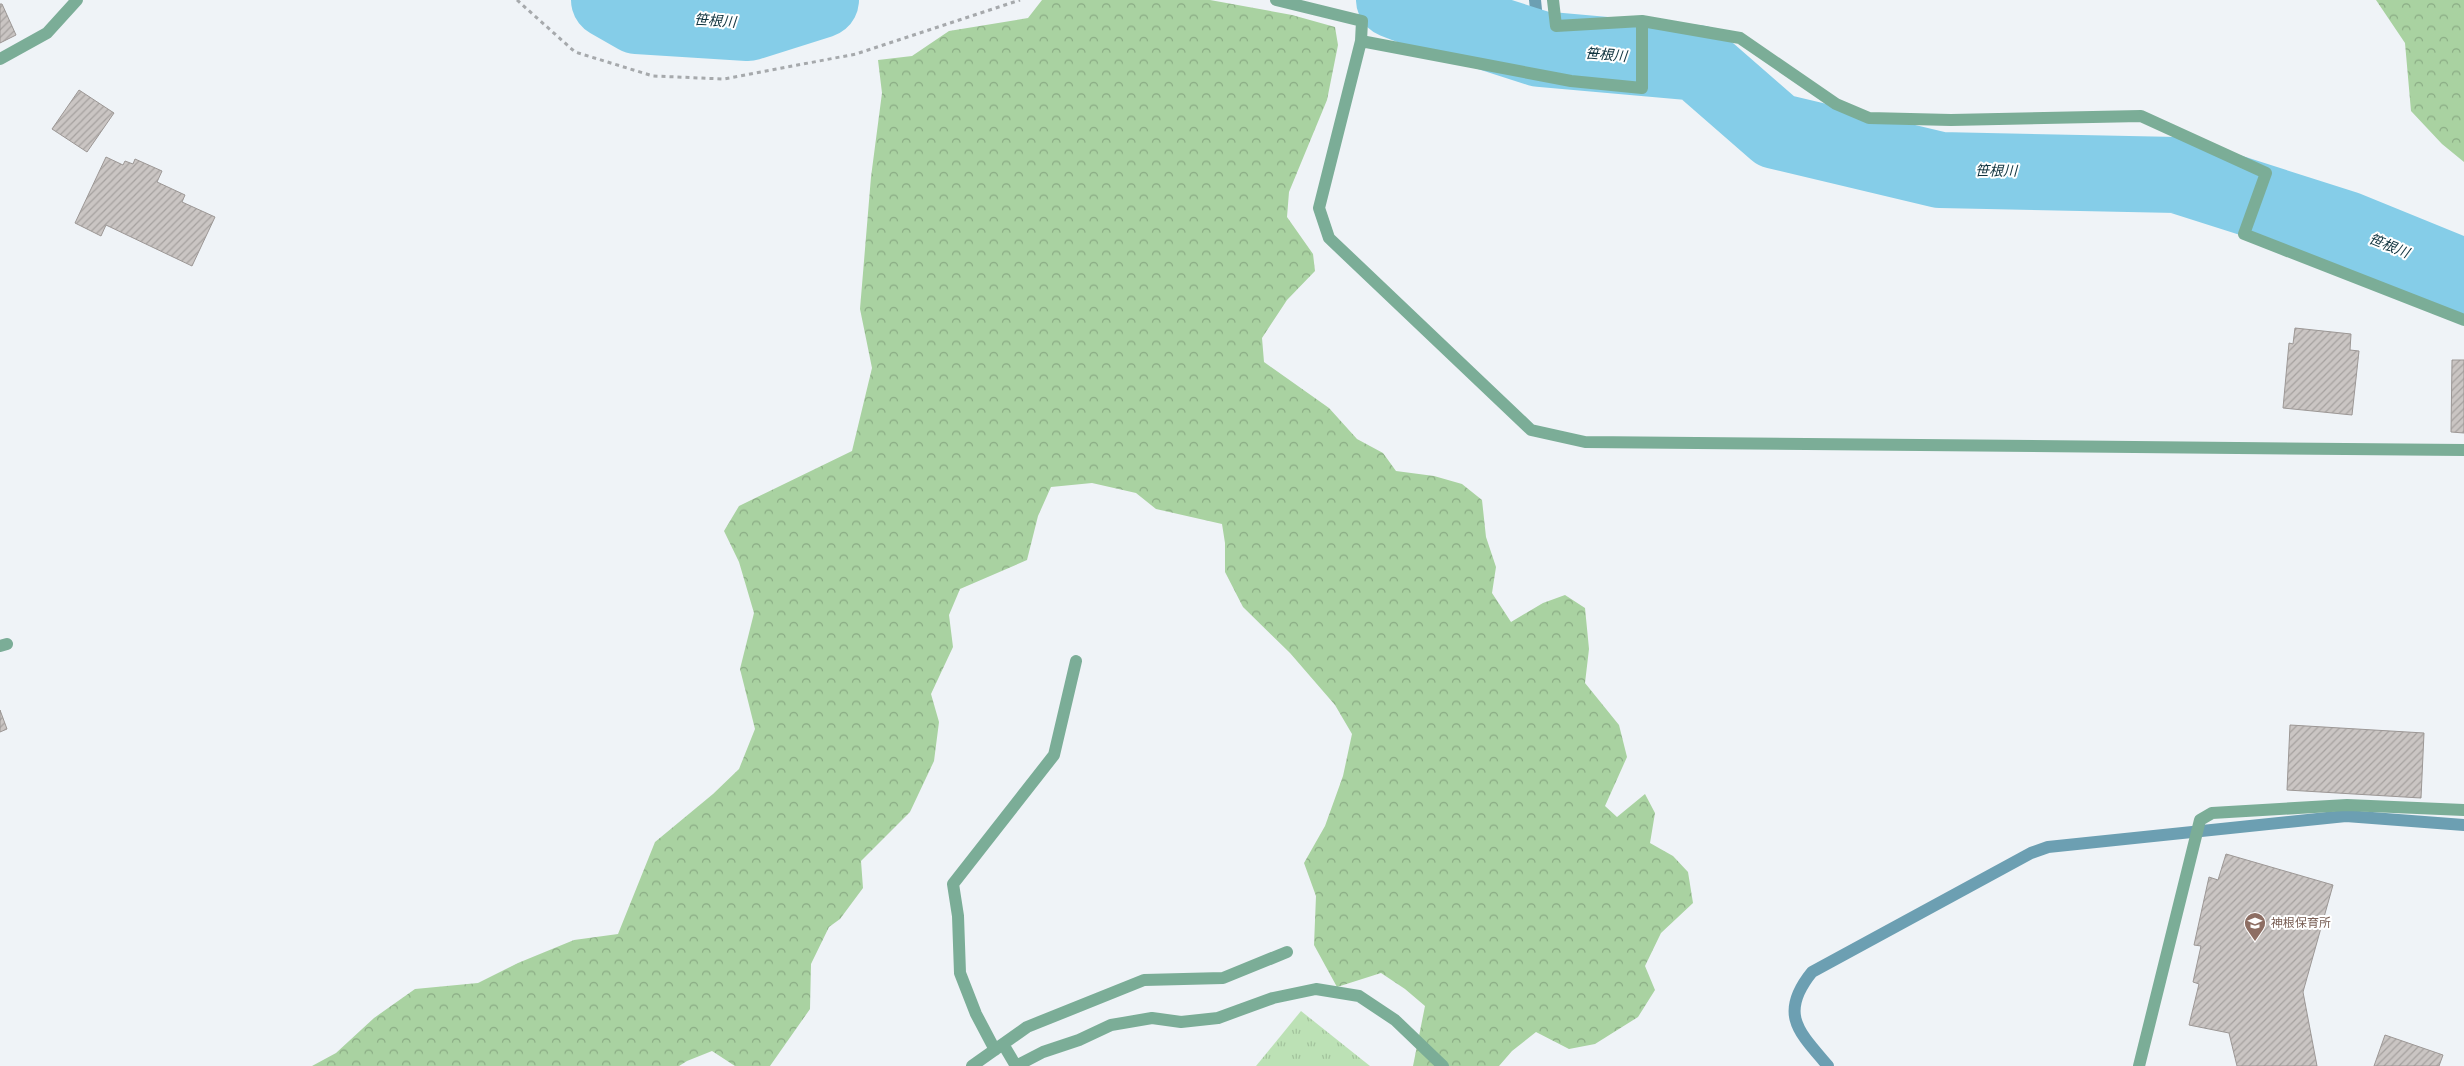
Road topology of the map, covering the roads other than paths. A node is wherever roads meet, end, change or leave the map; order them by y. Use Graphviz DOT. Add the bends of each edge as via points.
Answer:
graph roads {
  1 [pos="77,0"];
  2 [pos="1276,0"];
  3 [pos="1553,0"];
  4 [pos="1642,21"];
  5 [pos="1360,41"];
  6 [pos="0,59"];
  7 [pos="2464,320"];
  8 [pos="2464,450"];
  9 [pos="1076,661"];
  10 [pos="2464,810"];
  11 [pos="1287,952"];
  12 [pos="999,1047"];
  13 [pos="972,1066"];
  14 [pos="1443,1066"];
  15 [pos="2138,1066"];
  1 -- 6 [label="street" via="47,33"];
  2 -- 5 [label="street" via="1362,21"];
  3 -- 4 [label="street" via="1556,26"];
  4 -- 5 [label="street" via="1642,88 1571,81"];
  4 -- 7 [label="street" via="1740,38 1836,104 1869,118 1951,120 2142,116 2266,173 2244,234"];
  5 -- 8 [label="street" via="1319,208 1329,238 1531,430 1585,442"];
  9 -- 12 [label="street" via="1054,755 953,884 960,973 976,1014"];
  10 -- 15 [label="street" via="2347,805 2212,813 2200,820"];
  11 -- 12 [label="street" via="1223,978 1144,980 1027,1027"];
  12 -- 13 [label="street"];
  12 -- 14 [label="street" via="1016,1066 1111,1025 1152,1018 1181,1022 1218,1018 1273,998 1316,989 1359,996 1395,1020"];
}
